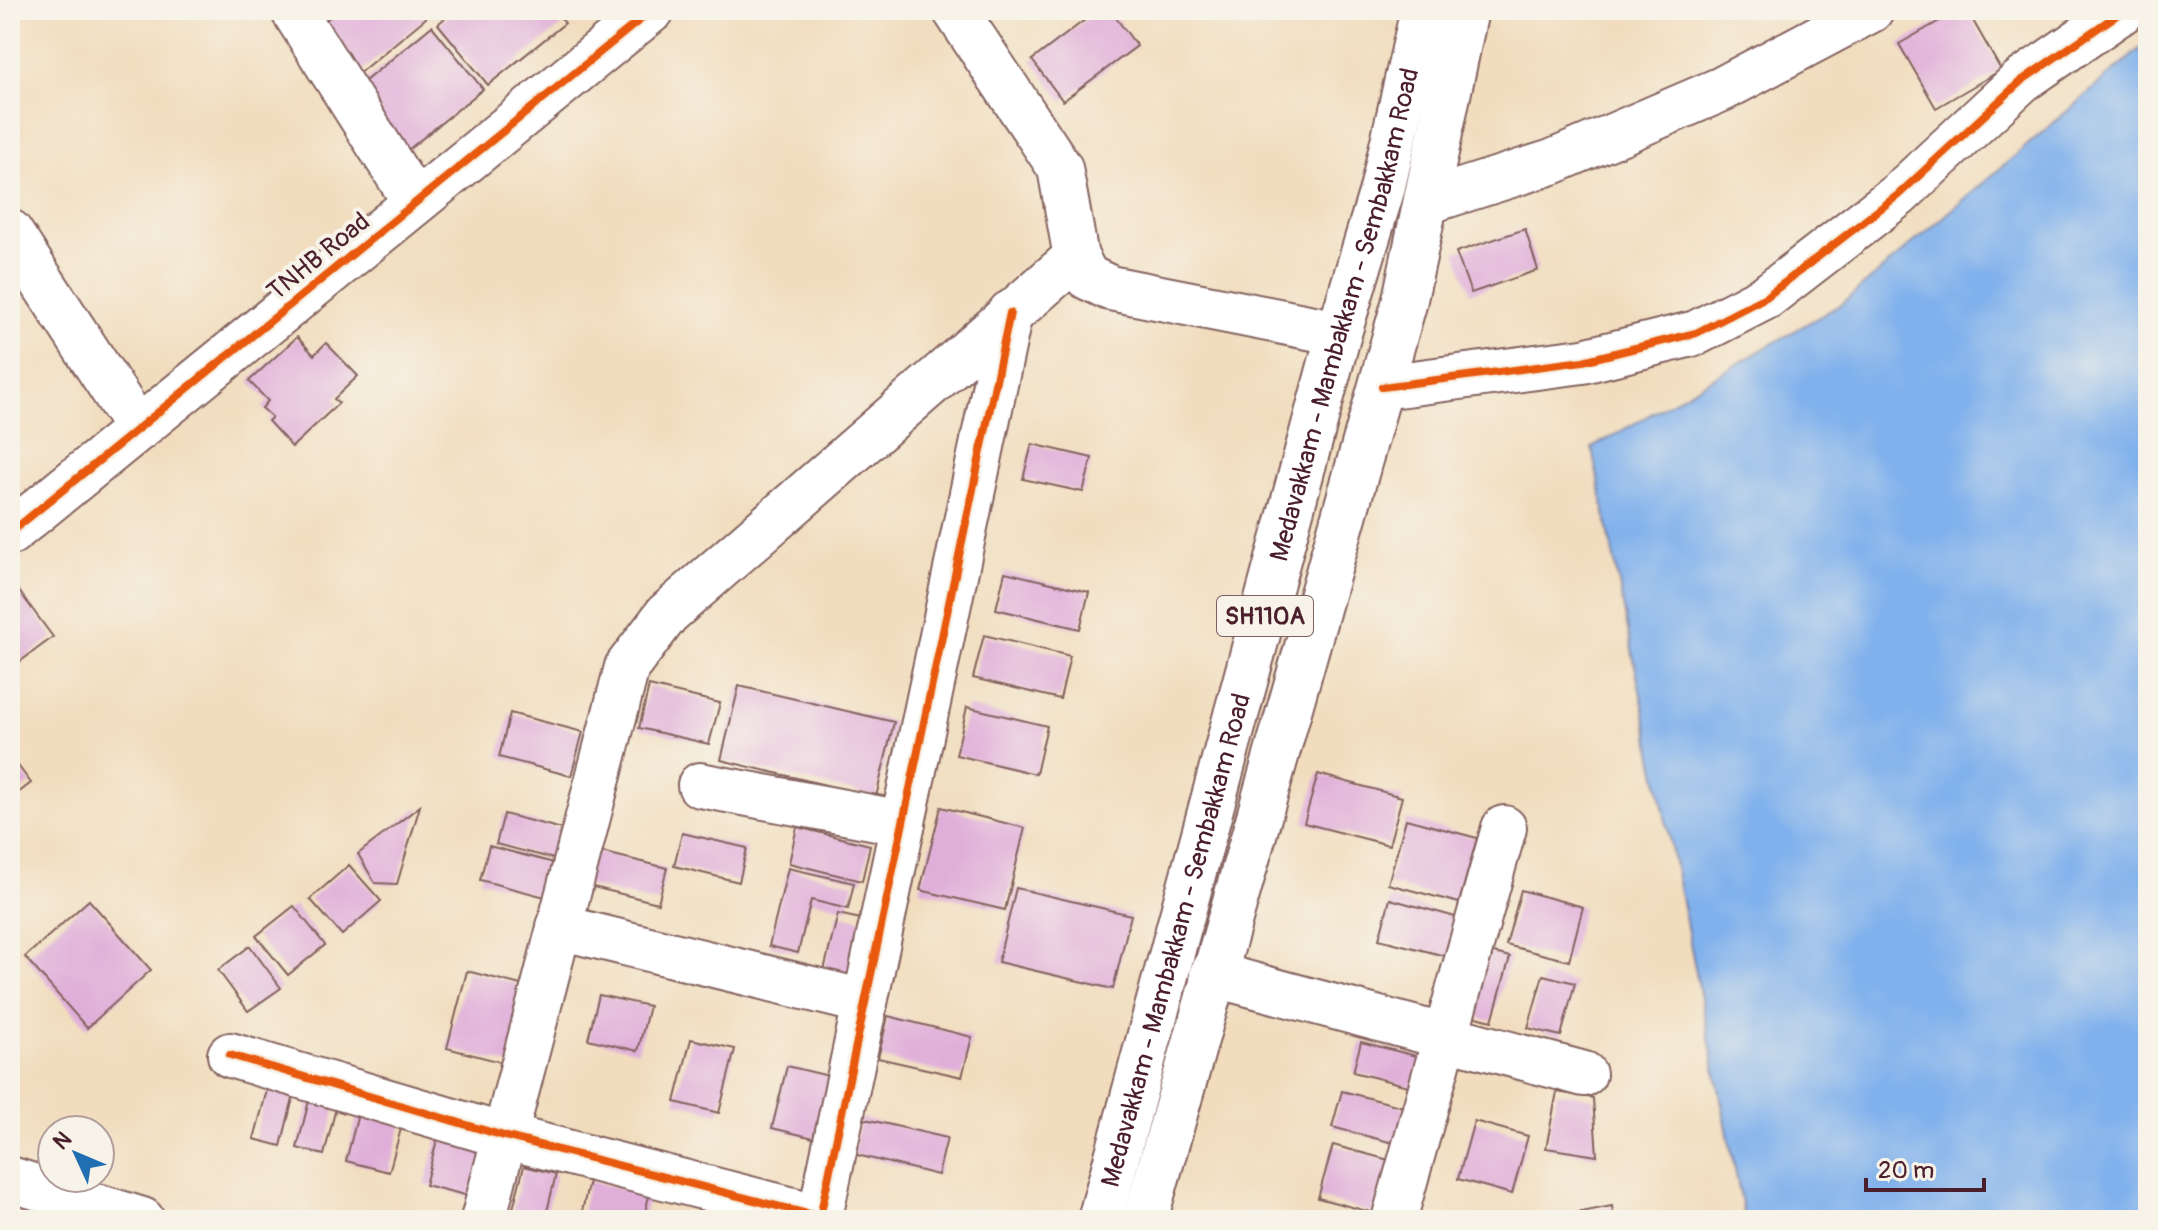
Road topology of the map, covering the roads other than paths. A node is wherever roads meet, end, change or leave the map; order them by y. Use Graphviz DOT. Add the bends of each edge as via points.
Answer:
graph roads {
  1 [pos="293,10"];
  2 [pos="955,10"];
  3 [pos="1423,10"];
  4 [pos="1466,10"];
  5 [pos="1871,10"];
  6 [pos="2124,10"];
  7 [pos="645,12"];
  8 [pos="415,202"];
  9 [pos="1426,202"];
  10 [pos="14,249"];
  11 [pos="1076,257"];
  12 [pos="1010,313"];
  13 [pos="1339,333"];
  14 [pos="1382,387"];
  15 [pos="138,429"];
  16 [pos="10,533"];
  17 [pos="700,785"];
  18 [pos="903,823"];
  19 [pos="1504,828"];
  20 [pos="559,927"];
  21 [pos="1212,974"];
  22 [pos="865,1002"];
  23 [pos="1446,1036"];
  24 [pos="230,1055"];
  25 [pos="1584,1074"];
  26 [pos="504,1136"];
  27 [pos="10,1179"];
  28 [pos="142,1220"];
  29 [pos="483,1220"];
  30 [pos="1100,1220"];
  31 [pos="1145,1220"];
  32 [pos="1394,1220"];
  1 -- 8 [label="street"];
  2 -- 11 [label="street" via="1060,168"];
  3 -- 13 [label="street, Medavakkam - Mambakkam - Sembakkam Road / SH110A" via="1382,190"];
  4 -- 9 [label="street, Medavakkam - Mambakkam - Sembakkam Road / SH110A"];
  5 -- 9 [label="street" via="1708,95 1552,162"];
  6 -- 14 [label="street" via="2021,81 1898,195 1766,297 1696,333 1583,361"];
  7 -- 8 [label="street, TNHB Road"];
  8 -- 15 [label="street, TNHB Road"];
  9 -- 14 [label="street, Medavakkam - Mambakkam - Sembakkam Road / SH110A"];
  10 -- 15 [label="street"];
  11 -- 12 [label="street"];
  11 -- 13 [label="street" via="1087,277 1110,288"];
  12 -- 18 [label="street"];
  12 -- 20 [label="street" via="667,614 627,667"];
  13 -- 30 [label="street, Medavakkam - Mambakkam - Sembakkam Road / SH110A"];
  14 -- 21 [label="street, Medavakkam - Mambakkam - Sembakkam Road / SH110A"];
  15 -- 16 [label="street, TNHB Road"];
  17 -- 18 [label="street"];
  18 -- 22 [label="street"];
  19 -- 23 [label="street"];
  20 -- 22 [label="street"];
  20 -- 26 [label="street"];
  21 -- 23 [label="street"];
  21 -- 31 [label="street, Medavakkam - Mambakkam - Sembakkam Road / SH110A"];
  22 -- 26 [label="street" via="820,1217"];
  23 -- 25 [label="street"];
  23 -- 32 [label="street"];
  24 -- 26 [label="street"];
  26 -- 29 [label="street"];
  27 -- 28 [label="street"];
}
